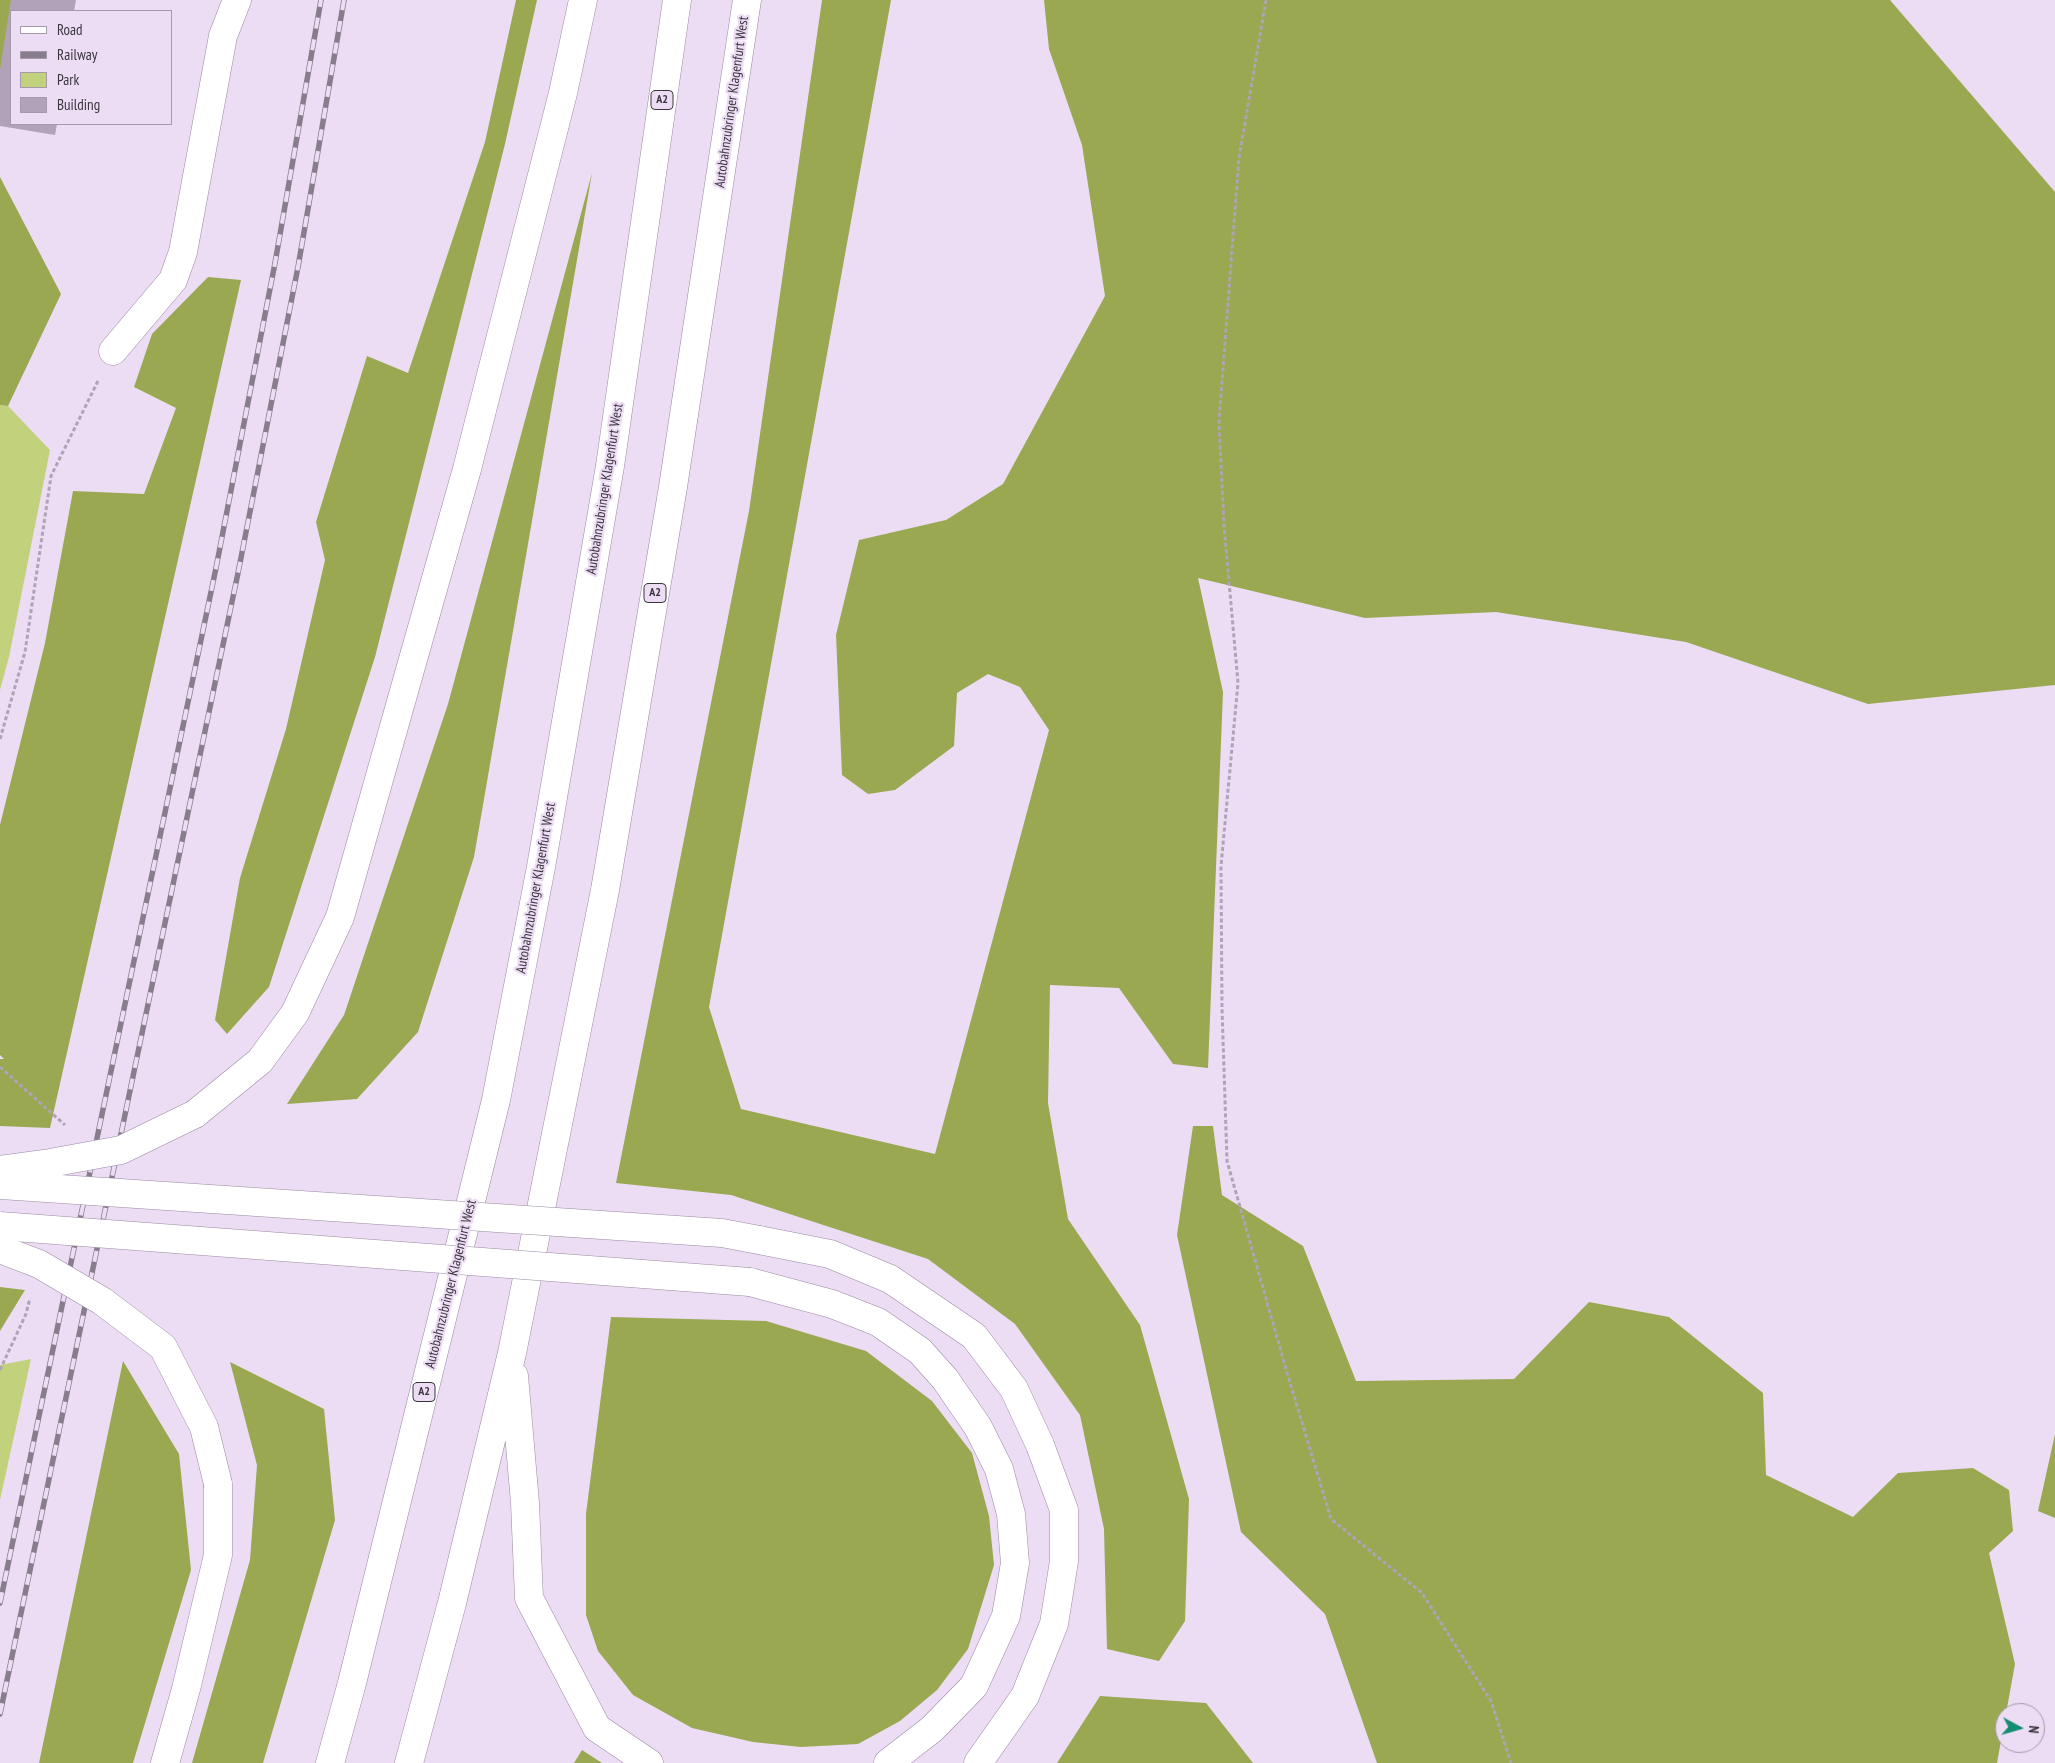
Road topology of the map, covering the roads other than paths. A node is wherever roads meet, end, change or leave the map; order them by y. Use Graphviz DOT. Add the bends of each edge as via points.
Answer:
graph roads {
  1 [pos="237,0"];
  2 [pos="583,0"];
  3 [pos="677,0"];
  4 [pos="747,0"];
  5 [pos="113,351"];
  6 [pos="0,1170"];
  7 [pos="0,1185"];
  8 [pos="0,1226"];
  9 [pos="0,1250"];
  10 [pos="512,1353"];
  11 [pos="165,1763"];
  12 [pos="330,1763"];
  13 [pos="409,1763"];
  14 [pos="649,1763"];
  15 [pos="888,1763"];
  16 [pos="978,1763"];
  1 -- 5 [label="main road" via="223,36 183,252 173,280"];
  2 -- 6 [label="main road, bridge" via="563,93 467,469 340,917 295,1013 260,1061 195,1114 121,1150"];
  3 -- 12 [label="main road, Autobahnzubringer Klagenfurt West / A2" via="610,466 541,867 496,1100"];
  4 -- 10 [label="main road, Autobahnzubringer Klagenfurt West / A2" via="673,487 605,890"];
  7 -- 16 [label="main road, bridge" via="712,1232 830,1254 890,1279 974,1336 1014,1389 1040,1445 1064,1510 1064,1562 1054,1624 1025,1696"];
  8 -- 15 [label="main road, bridge" via="750,1282 832,1304 878,1322 920,1351 945,1379 978,1427 1001,1478 1011,1514 1015,1563 1006,1616 974,1686 932,1729"];
  9 -- 11 [label="main road, bridge" via="39,1264 102,1301 162,1347 204,1427 218,1484 218,1555"];
  10 -- 13 [label="main road, Autobahnzubringer Klagenfurt West / A2" via="452,1603"];
  10 -- 14 [label="main road" via="530,1598 597,1728"];
}
